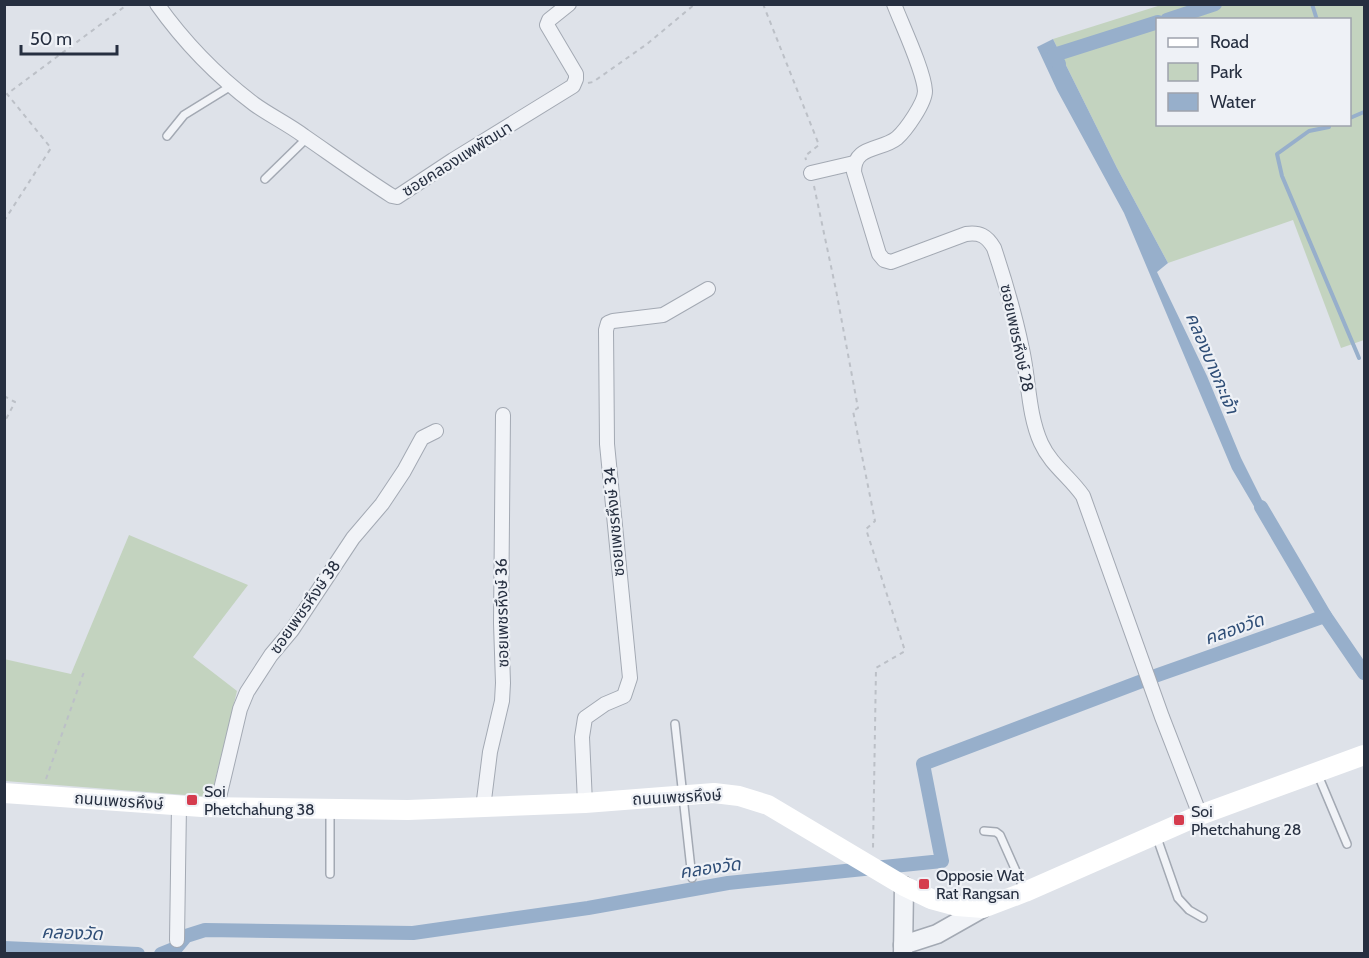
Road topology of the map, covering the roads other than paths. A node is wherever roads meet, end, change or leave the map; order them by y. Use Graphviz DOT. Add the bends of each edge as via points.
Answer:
graph roads {
  1 [pos="158,4"];
  2 [pos="569,4"];
  3 [pos="894,4"];
  4 [pos="231,86"];
  5 [pos="167,136"];
  6 [pos="307,138"];
  7 [pos="854,163"];
  8 [pos="811,173"];
  9 [pos="265,179"];
  10 [pos="708,289"];
  11 [pos="503,415"];
  12 [pos="436,431"];
  13 [pos="675,723"];
  14 [pos="1365,755"];
  15 [pos="1317,773"];
  16 [pos="4,793"];
  17 [pos="682,795"];
  18 [pos="585,803"];
  19 [pos="179,806"];
  20 [pos="218,806"];
  21 [pos="483,808"];
  22 [pos="330,809"];
  23 [pos="1200,815"];
  24 [pos="984,831"];
  25 [pos="1156,835"];
  26 [pos="1347,844"];
  27 [pos="330,874"];
  28 [pos="692,878"];
  29 [pos="903,885"];
  30 [pos="1025,892"];
  31 [pos="983,908"];
  32 [pos="1203,918"];
  33 [pos="177,940"];
  34 [pos="903,949"];
  1 -- 4 [label="street, ซอยคลองแพพัฒนา" via="178,33"];
  2 -- 6 [label="street, ซอยคลองแพพัฒนา" via="547,25 576,74 573,86 397,197 350,170"];
  3 -- 7 [label="street" via="922,77 925,96 898,138 864,152"];
  4 -- 5 [label="lane" via="184,115"];
  4 -- 6 [label="street, ซอยคลองแพพัฒนา"];
  6 -- 9 [label="lane"];
  7 -- 8 [label="street"];
  7 -- 23 [label="street, ซอยเพชรหึงษ์ 28" via="873,236 884,260 900,260 966,234 983,235 994,248 1016,321 1040,441 1050,460 1083,496"];
  10 -- 18 [label="street, ซอยเพชรหึงษ์ 34" via="663,315 613,321 606,330 607,444 630,678 624,696 585,718"];
  11 -- 21 [label="street, ซอยเพชรหึงษ์ 36" via="503,683"];
  12 -- 20 [label="street, ซอยเพชรหึงษ์ 38" via="423,438 382,504 353,538 247,692"];
  13 -- 17 [label="lane"];
  14 -- 15 [label="main road, ถนนเพชรหึงษ์"];
  15 -- 23 [label="main road, ถนนเพชรหึงษ์"];
  15 -- 26 [label="lane"];
  16 -- 19 [label="main road, ถนนเพชรหึงษ์"];
  17 -- 18 [label="main road, ถนนเพชรหึงษ์"];
  17 -- 28 [label="lane"];
  17 -- 29 [label="main road, ถนนเพชรหึงษ์" via="714,793 768,805"];
  18 -- 21 [label="main road, ถนนเพชรหึงษ์"];
  19 -- 20 [label="main road, ถนนเพชรหึงษ์"];
  19 -- 33 [label="street"];
  20 -- 22 [label="main road, ถนนเพชรหึงษ์"];
  21 -- 22 [label="main road, ถนนเพชรหึงษ์"];
  22 -- 27 [label="lane"];
  23 -- 25 [label="main road, ถนนเพชรหึงษ์"];
  24 -- 30 [label="lane" via="1000,835"];
  25 -- 30 [label="main road, ถนนเพชรหึงษ์"];
  25 -- 32 [label="lane" via="1178,898"];
  29 -- 31 [label="main road, ถนนเพชรหึงษ์" via="931,899"];
  29 -- 34 [label="street"];
  30 -- 31 [label="main road, ถนนเพชรหึงษ์"];
  31 -- 34 [label="street"];
}
